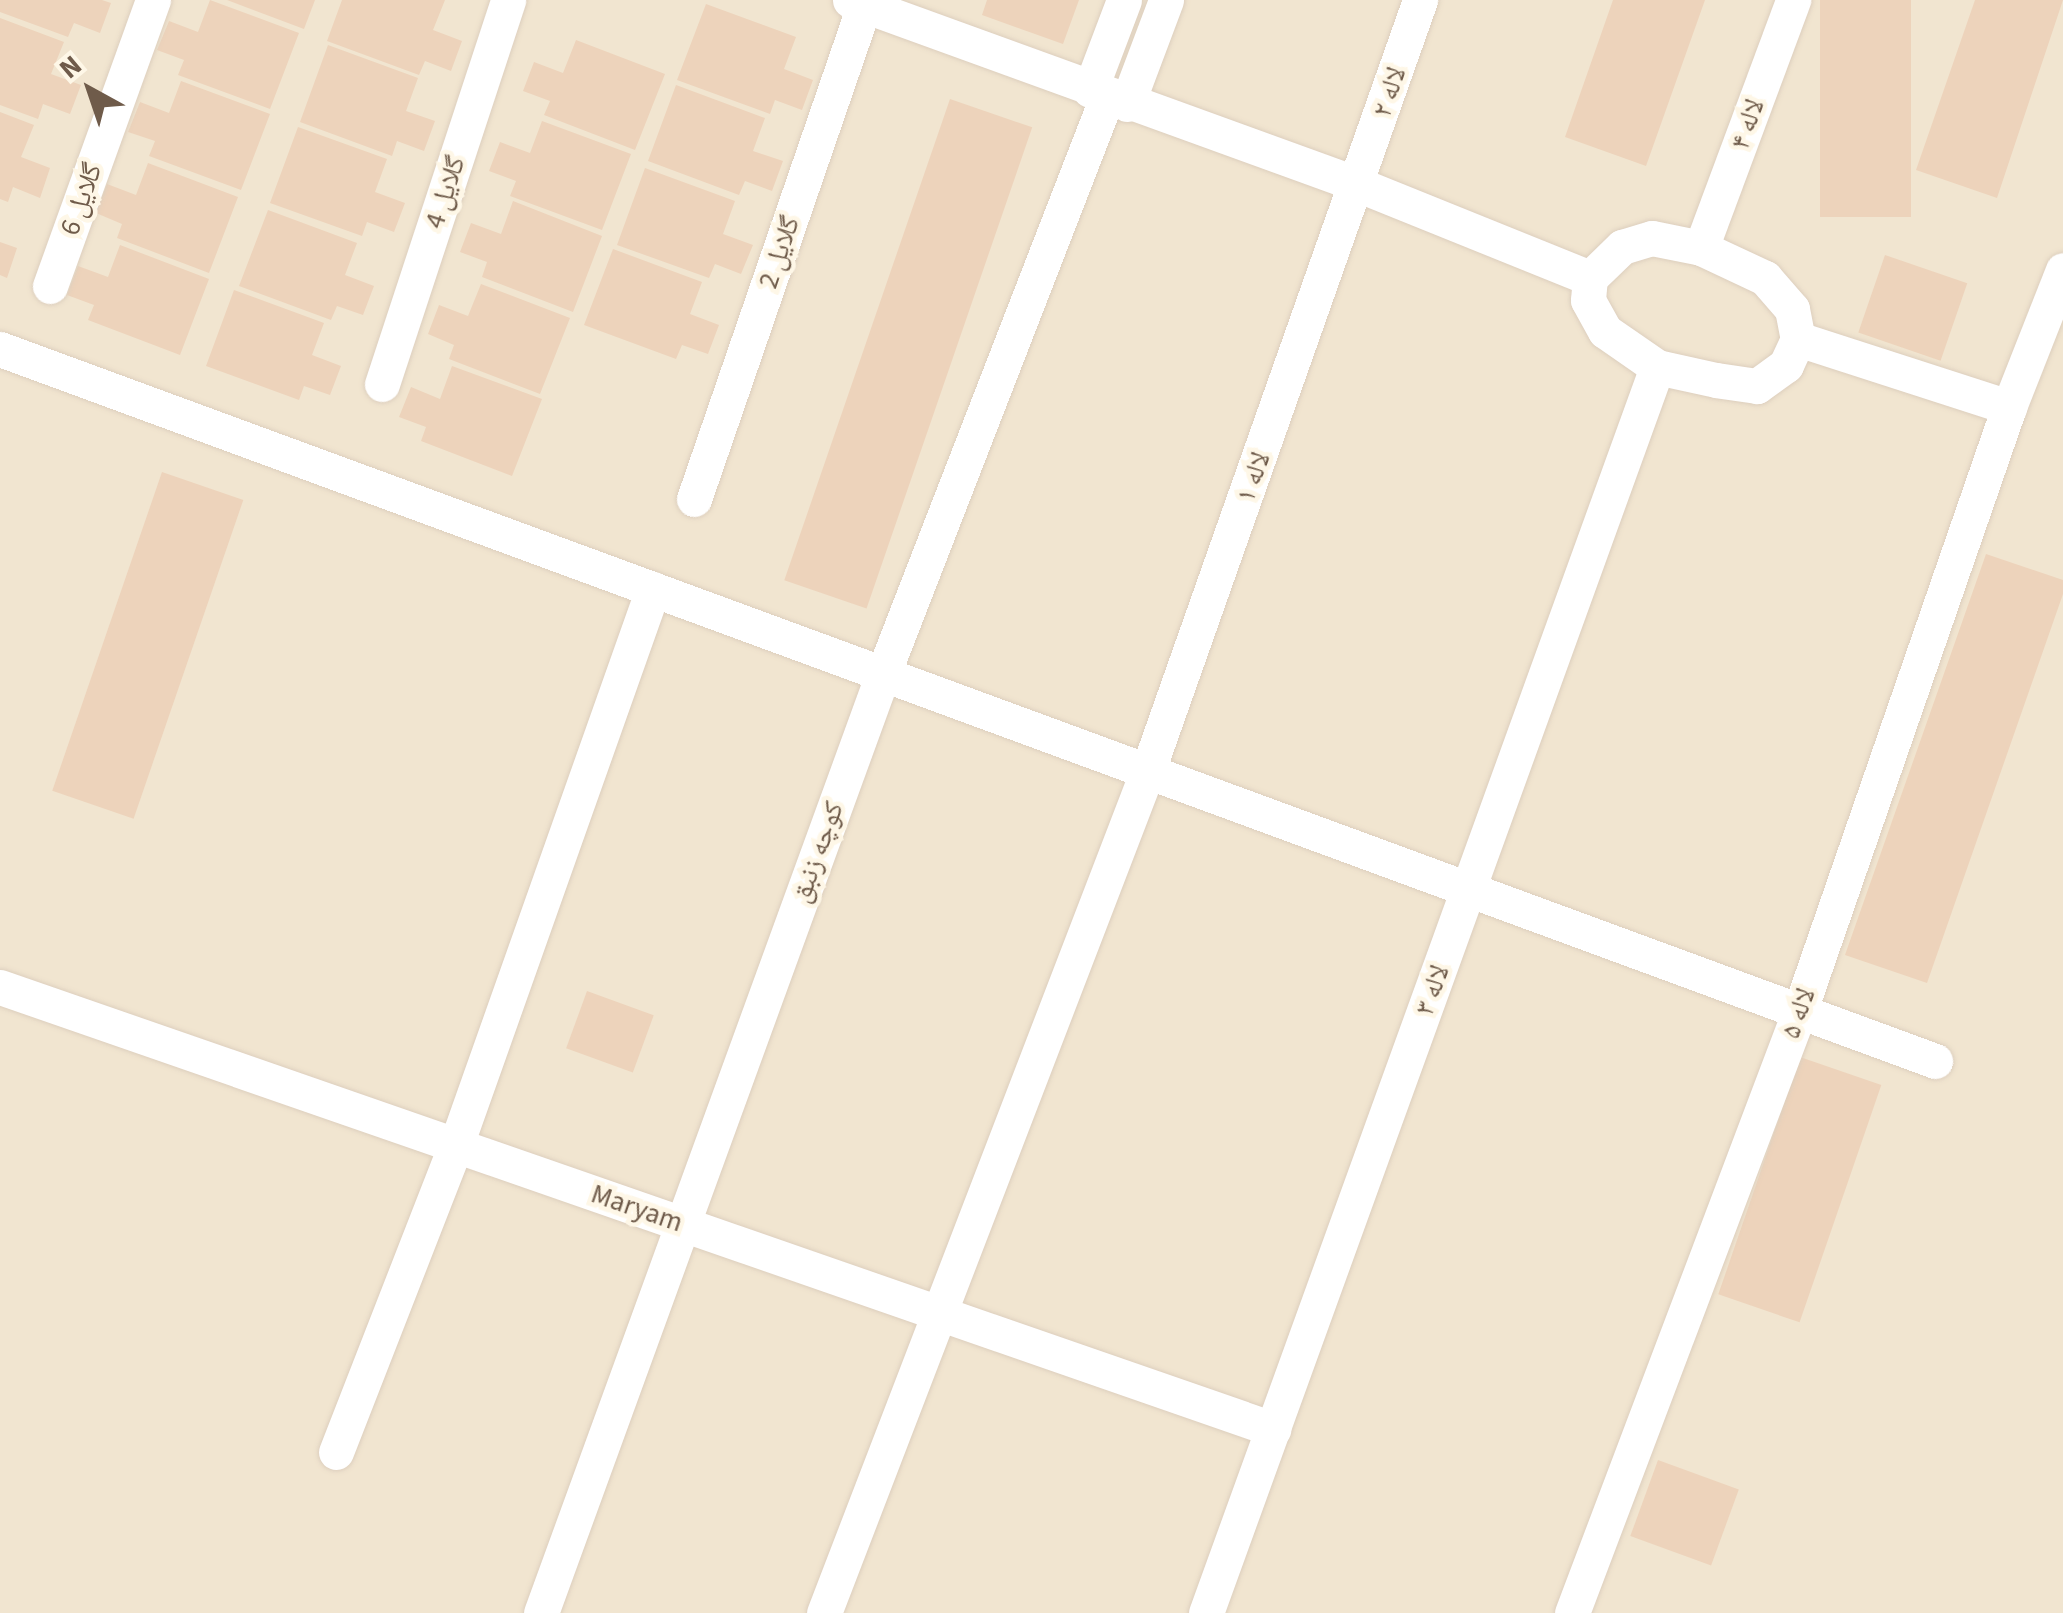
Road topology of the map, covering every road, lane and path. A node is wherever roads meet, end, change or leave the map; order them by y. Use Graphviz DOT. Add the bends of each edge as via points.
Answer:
graph roads {
  1 [pos="153,0"];
  2 [pos="508,0"];
  3 [pos="1124,0"];
  4 [pos="1166,0"];
  5 [pos="1420,0"];
  6 [pos="1792,0"];
  7 [pos="860,2"];
  8 [pos="1108,97"];
  9 [pos="1358,184"];
  10 [pos="1701,248"];
  11 [pos="2063,270"];
  12 [pos="1590,278"];
  13 [pos="50,286"];
  14 [pos="1798,339"];
  15 [pos="3,359"];
  16 [pos="1658,367"];
  17 [pos="382,384"];
  18 [pos="2009,408"];
  19 [pos="694,499"];
  20 [pos="653,588"];
  21 [pos="883,674"];
  22 [pos="1148,770"];
  23 [pos="1469,889"];
  24 [pos="0,987"];
  25 [pos="1800,1010"];
  26 [pos="1935,1060"];
  27 [pos="456,1145"];
  28 [pos="680,1223"];
  29 [pos="939,1313"];
  30 [pos="1273,1429"];
  31 [pos="336,1452"];
  32 [pos="541,1613"];
  33 [pos="824,1613"];
  34 [pos="1206,1613"];
  35 [pos="1572,1613"];
  1 -- 13 [label="street, گلایل 6"];
  2 -- 17 [label="street, گلایل 4"];
  3 -- 8 [label="street"];
  4 -- 8 [label="street"];
  5 -- 9 [label="street, لاله ۲"];
  6 -- 10 [label="street, لاله ۴"];
  7 -- 8 [label="street"];
  7 -- 19 [label="street, گلایل 2"];
  8 -- 9 [label="street"];
  8 -- 21 [label="street, کوچه زنبق"];
  9 -- 12 [label="street"];
  9 -- 22 [label="street, لاله ۱"];
  10 -- 12 [label="street" via="1652,238 1622,246"];
  10 -- 14 [label="street" via="1764,278 1792,309"];
  11 -- 18 [label="street, لاله ۵"];
  12 -- 16 [label="street" via="1588,300 1605,332"];
  14 -- 16 [label="street" via="1786,366 1757,386"];
  14 -- 18 [label="street"];
  15 -- 20 [label="street"];
  16 -- 23 [label="street, لاله ۳"];
  18 -- 25 [label="street, لاله ۵"];
  20 -- 21 [label="street"];
  20 -- 27 [label="street"];
  21 -- 22 [label="street"];
  21 -- 28 [label="street, کوچه زنبق"];
  22 -- 23 [label="street"];
  22 -- 29 [label="street, لاله ۱"];
  23 -- 25 [label="street"];
  23 -- 30 [label="street, لاله ۳"];
  24 -- 27 [label="street, Maryam"];
  25 -- 26 [label="street"];
  25 -- 35 [label="street, لاله ۵"];
  27 -- 28 [label="street, Maryam"];
  27 -- 31 [label="street"];
  28 -- 29 [label="street, Maryam"];
  28 -- 32 [label="street, کوچه زنبق"];
  29 -- 30 [label="street, Maryam"];
  29 -- 33 [label="street, لاله ۱"];
  30 -- 34 [label="street, لاله ۳"];
}
